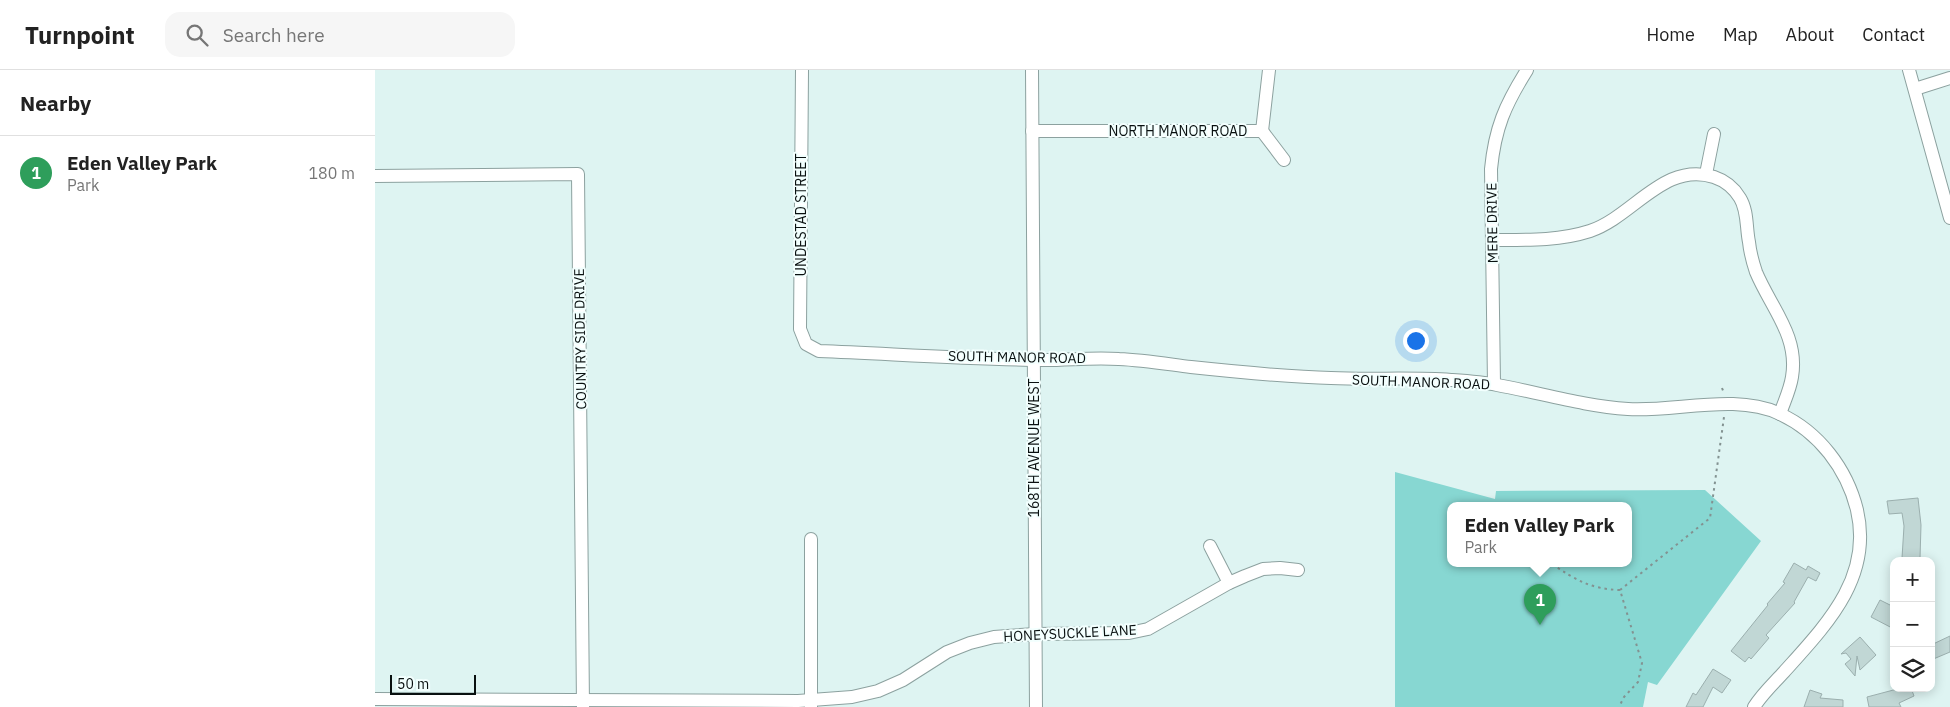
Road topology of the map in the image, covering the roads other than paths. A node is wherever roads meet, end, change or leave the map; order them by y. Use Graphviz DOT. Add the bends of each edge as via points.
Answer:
graph roads {
  1 [pos="802,70"];
  2 [pos="1032,70"];
  3 [pos="1269,70"];
  4 [pos="1527,70"];
  5 [pos="1909,70"];
  6 [pos="1950,78"];
  7 [pos="1915,89"];
  8 [pos="1032,132"];
  9 [pos="1262,132"];
  10 [pos="1713,134"];
  11 [pos="1284,160"];
  12 [pos="1706,174"];
  13 [pos="375,176"];
  14 [pos="1950,218"];
  15 [pos="1493,240"];
  16 [pos="819,351"];
  17 [pos="1033,359"];
  18 [pos="1494,384"];
  19 [pos="1779,414"];
  20 [pos="811,538"];
  21 [pos="1210,546"];
  22 [pos="1298,570"];
  23 [pos="1229,583"];
  24 [pos="1035,634"];
  25 [pos="375,700"];
  26 [pos="583,704"];
  27 [pos="811,704"];
  28 [pos="1035,707"];
  29 [pos="1754,707"];
  1 -- 16 [label="street, UNDESTAD STREET" via="800,329 806,344"];
  2 -- 8 [label="street, 168TH AVENUE WEST"];
  3 -- 9 [label="street, NORTH MANOR ROAD"];
  4 -- 15 [label="street, MERE DRIVE" via="1507,102 1493,145"];
  5 -- 7 [label="street"];
  6 -- 7 [label="street"];
  7 -- 14 [label="street"];
  8 -- 9 [label="street, NORTH MANOR ROAD"];
  8 -- 17 [label="street, 168TH AVENUE WEST"];
  9 -- 11 [label="street"];
  10 -- 12 [label="street"];
  12 -- 15 [label="street" via="1673,178 1657,186 1629,210 1593,230 1571,237"];
  12 -- 19 [label="street" via="1724,180 1742,199 1755,269 1789,336 1792,378"];
  13 -- 26 [label="street, COUNTRY SIDE DRIVE" via="579,174"];
  15 -- 18 [label="street, MERE DRIVE"];
  16 -- 17 [label="street, SOUTH MANOR ROAD"];
  17 -- 18 [label="street, SOUTH MANOR ROAD" via="1117,359 1330,378"];
  17 -- 24 [label="street, 168TH AVENUE WEST"];
  18 -- 19 [label="street, SOUTH MANOR ROAD" via="1592,405 1629,409 1726,404"];
  19 -- 29 [label="street, SOUTH MANOR ROAD" via="1809,432 1838,464 1857,509 1861,534 1858,559 1842,602"];
  20 -- 27 [label="street"];
  21 -- 23 [label="street"];
  22 -- 23 [label="street, HONEYSUCKLE LANE" via="1263,569"];
  23 -- 24 [label="street, HONEYSUCKLE LANE" via="1148,629 1129,633"];
  24 -- 27 [label="street, HONEYSUCKLE LANE" via="994,637 970,643 947,652 903,680 878,691"];
  24 -- 28 [label="street, 168TH AVENUE WEST"];
  25 -- 26 [label="street, HONEYSUCKLE LANE"];
  26 -- 27 [label="street, HONEYSUCKLE LANE"];
}
